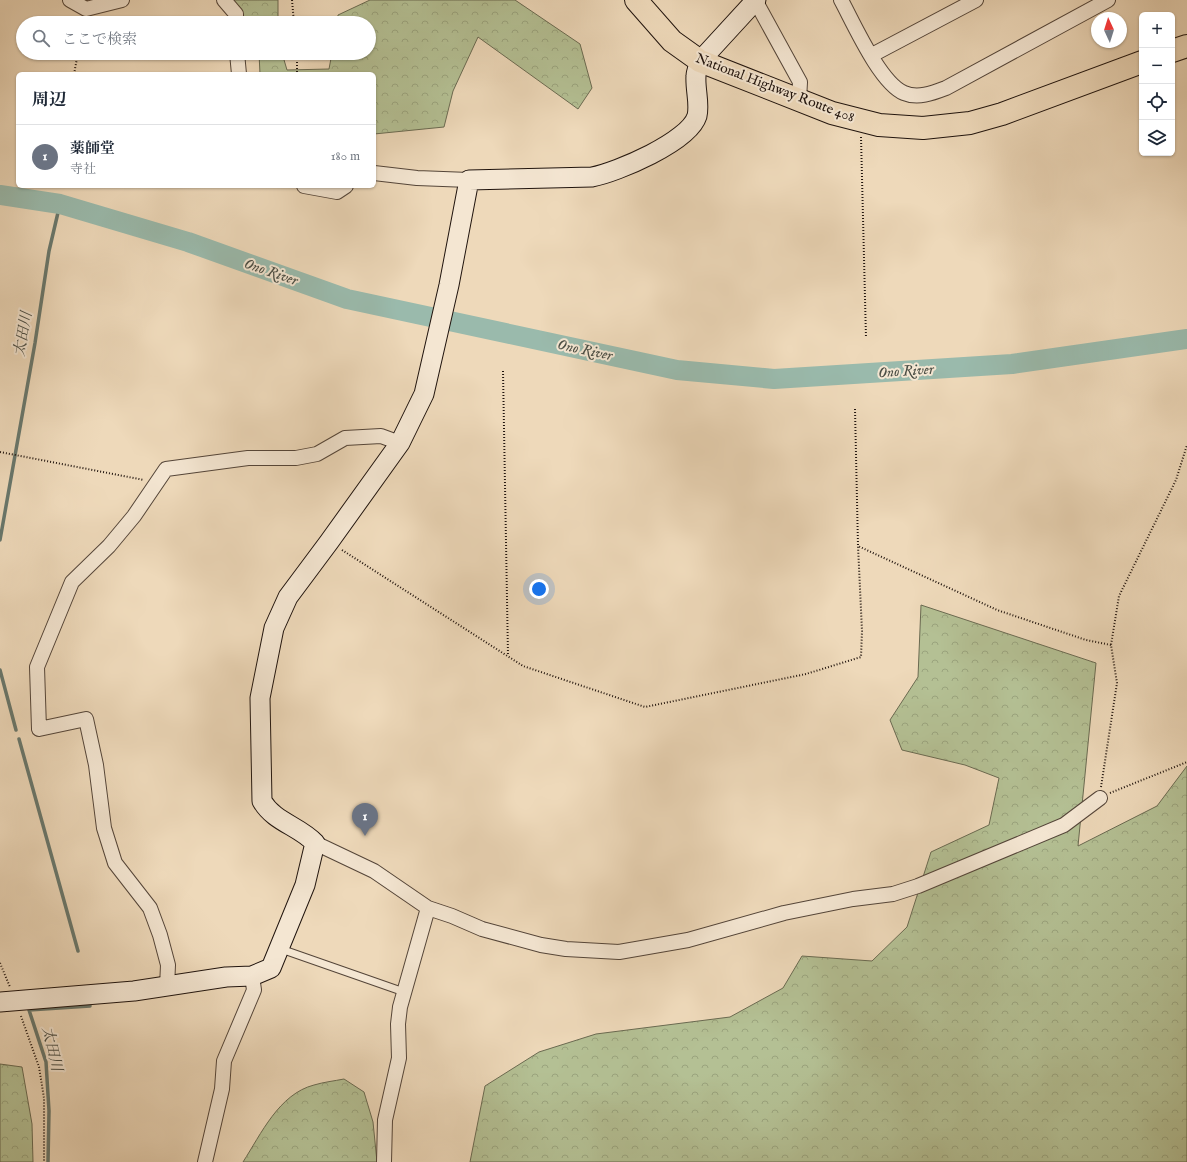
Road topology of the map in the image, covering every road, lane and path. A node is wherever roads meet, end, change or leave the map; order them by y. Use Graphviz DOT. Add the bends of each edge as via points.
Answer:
graph roads {
  1 [pos="70,0"];
  2 [pos="122,0"];
  3 [pos="224,0"];
  4 [pos="292,0"];
  5 [pos="636,0"];
  6 [pos="756,0"];
  7 [pos="976,0"];
  8 [pos="843,1"];
  9 [pos="1102,1"];
  10 [pos="236,16"];
  11 [pos="293,16"];
  12 [pos="1187,46"];
  13 [pos="1175,50"];
  14 [pos="872,56"];
  15 [pos="77,60"];
  16 [pos="238,60"];
  17 [pos="297,60"];
  18 [pos="700,61"];
  19 [pos="1139,63"];
  20 [pos="74,72"];
  21 [pos="239,72"];
  22 [pos="297,72"];
  23 [pos="799,100"];
  24 [pos="861,121"];
  25 [pos="376,173"];
  26 [pos="469,180"];
  27 [pos="315,188"];
  28 [pos="343,188"];
  29 [pos="866,338"];
  30 [pos="503,371"];
  31 [pos="856,409"];
  32 [pos="400,443"];
  33 [pos="1187,445"];
  34 [pos="0,452"];
  35 [pos="156,482"];
  36 [pos="329,542"];
  37 [pos="858,546"];
  38 [pos="1111,646"];
  39 [pos="508,656"];
  40 [pos="1187,762"];
  41 [pos="1100,798"];
  42 [pos="316,843"];
  43 [pos="428,908"];
  44 [pos="281,948"];
  45 [pos="0,963"];
  46 [pos="252,976"];
  47 [pos="167,987"];
  48 [pos="404,992"];
  49 [pos="8,1002"];
  50 [pos="44,1162"];
  51 [pos="205,1162"];
  52 [pos="384,1162"];
  1 -- 2 [label="street" via="86,9"];
  3 -- 10 [label="street"];
  4 -- 11 [label="path"];
  5 -- 18 [label="highway, National Highway Route 408" via="672,41"];
  6 -- 18 [label="street"];
  6 -- 23 [label="street" via="800,82"];
  7 -- 14 [label="street"];
  8 -- 14 [label="street"];
  9 -- 14 [label="street" via="946,88 930,94 905,93 892,85"];
  12 -- 13 [label="highway"];
  15 -- 20 [label="path"];
  16 -- 21 [label="street"];
  17 -- 22 [label="path"];
  18 -- 23 [label="highway, National Highway Route 408"];
  18 -- 26 [label="street" via="696,74 697,115 694,121 681,136 628,166 609,174 592,177"];
  19 -- 24 [label="highway, National Highway Route 408" via="1002,114 970,122 909,127"];
  23 -- 24 [label="highway, National Highway Route 408"];
  24 -- 29 [label="path"];
  25 -- 26 [label="street"];
  26 -- 32 [label="street" via="449,285 424,394"];
  27 -- 28 [label="street" via="337,192"];
  30 -- 39 [label="path"];
  31 -- 37 [label="path"];
  32 -- 35 [label="street" via="381,436 345,438 317,454 296,458 248,458 166,468"];
  32 -- 36 [label="street"];
  33 -- 38 [label="path" via="1176,480 1119,596"];
  34 -- 35 [label="path"];
  35 -- 47 [label="street" via="134,516 72,582 37,667 39,730 86,719 96,766 104,828 116,862 150,908 168,965"];
  36 -- 39 [label="path"];
  36 -- 42 [label="street" via="288,597 274,628 260,698 262,801 267,810"];
  37 -- 38 [label="path" via="997,610"];
  37 -- 39 [label="path" via="861,657 820,670 645,707 523,666"];
  38 -- 41 [label="path" via="1117,683"];
  40 -- 41 [label="path"];
  41 -- 43 [label="street" via="1064,825 918,886 893,894 784,913 688,940 619,952 541,946 482,930"];
  42 -- 43 [label="street" via="374,871"];
  42 -- 44 [label="street" via="305,885"];
  43 -- 48 [label="street"];
  44 -- 46 [label="street" via="271,968"];
  44 -- 48 [label="lane"];
  45 -- 49 [label="path"];
  46 -- 47 [label="street" via="226,977"];
  46 -- 51 [label="street" via="254,990 224,1061 222,1089"];
  47 -- 49 [label="street"];
  48 -- 52 [label="street" via="398,1024 400,1058 385,1120"];
  49 -- 50 [label="path" via="40,1067 44,1098"];
}
